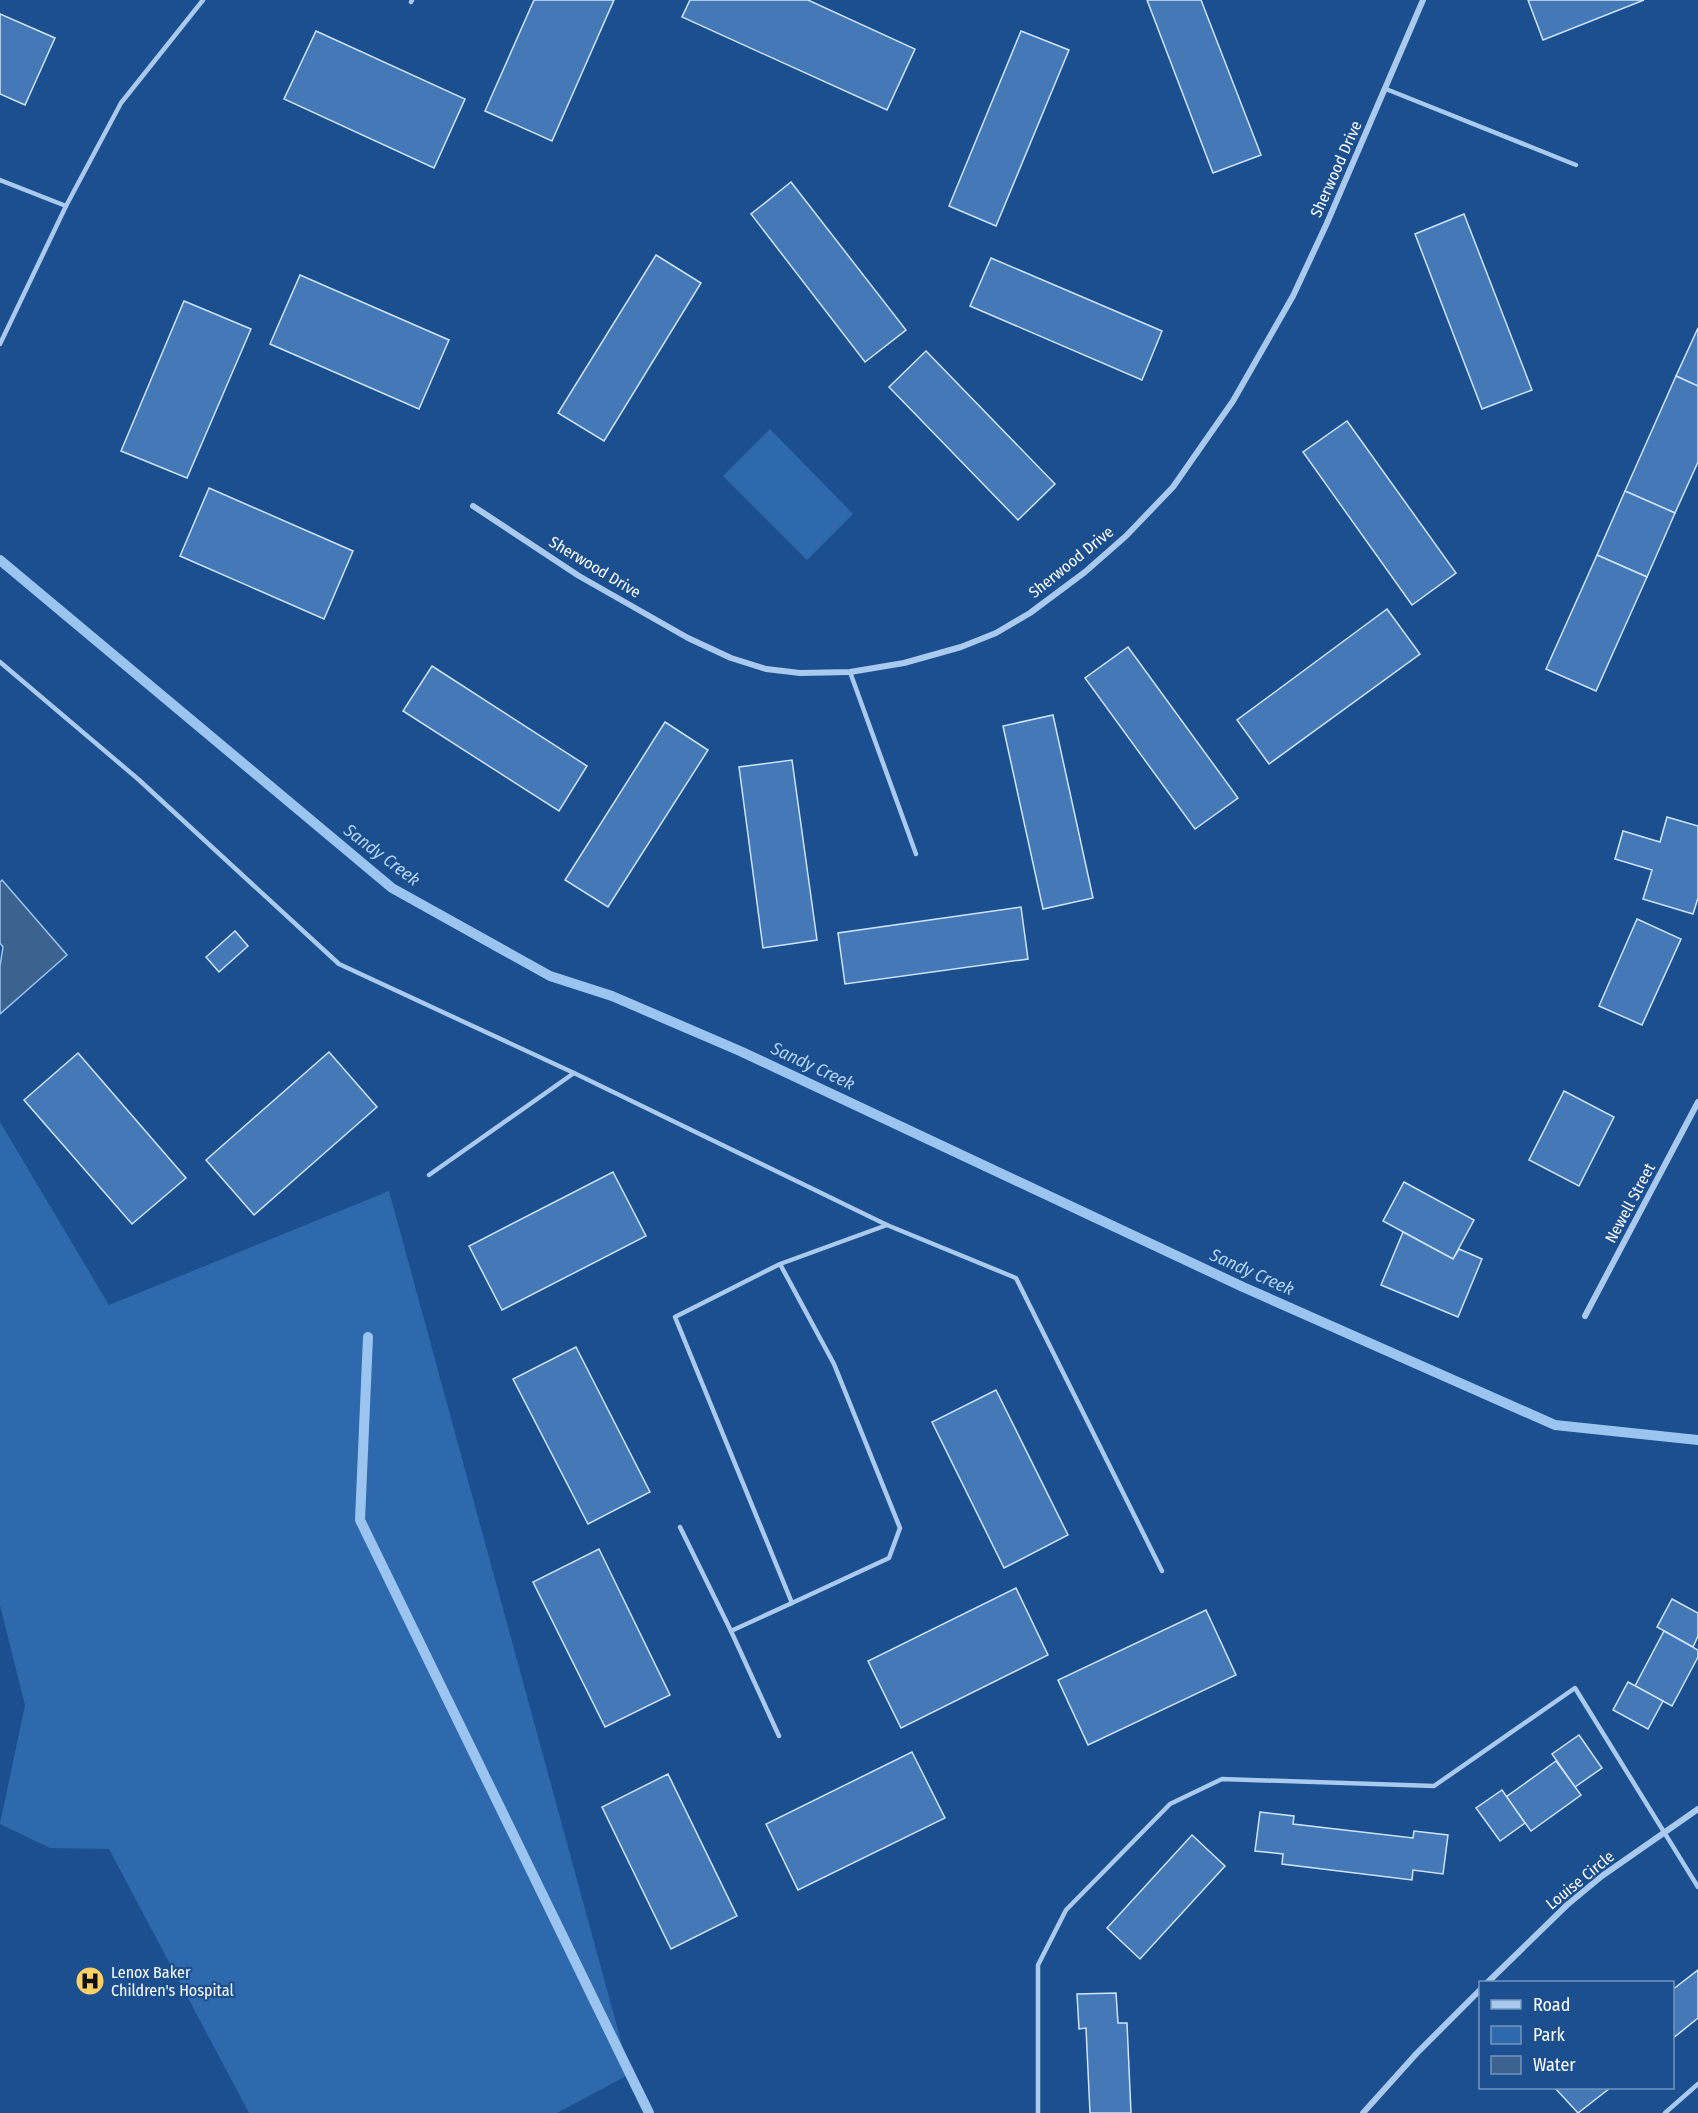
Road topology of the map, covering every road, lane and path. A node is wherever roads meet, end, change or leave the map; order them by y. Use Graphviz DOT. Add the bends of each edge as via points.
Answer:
graph roads {
  1 [pos="203,0"];
  2 [pos="1423,0"];
  3 [pos="1386,89"];
  4 [pos="1576,165"];
  5 [pos="0,180"];
  6 [pos="66,206"];
  7 [pos="0,344"];
  8 [pos="473,506"];
  9 [pos="0,662"];
  10 [pos="850,672"];
  11 [pos="916,854"];
  12 [pos="574,1073"];
  13 [pos="1698,1102"];
  14 [pos="429,1175"];
  15 [pos="887,1225"];
  16 [pos="780,1264"];
  17 [pos="1585,1316"];
  18 [pos="680,1527"];
  19 [pos="1162,1571"];
  20 [pos="792,1603"];
  21 [pos="731,1631"];
  22 [pos="779,1736"];
  23 [pos="1698,1809"];
  24 [pos="1665,1832"];
  25 [pos="1698,1887"];
  26 [pos="1490,1981"];
  27 [pos="1479,1991"];
  28 [pos="1698,2085"];
  29 [pos="1038,2113"];
  30 [pos="1364,2113"];
  31 [pos="1665,2113"];
  1 -- 6 [label="lane" via="121,103"];
  2 -- 3 [label="street, Sherwood Drive"];
  3 -- 4 [label="lane"];
  3 -- 10 [label="street, Sherwood Drive" via="1293,296 1233,401 1173,487 1085,572 996,633 938,654"];
  5 -- 6 [label="lane"];
  6 -- 7 [label="lane"];
  8 -- 10 [label="street, Sherwood Drive" via="579,576 731,658 766,669"];
  9 -- 12 [label="lane" via="138,779 339,964"];
  10 -- 11 [label="lane"];
  12 -- 14 [label="lane"];
  12 -- 15 [label="lane"];
  13 -- 17 [label="street, Newell Street"];
  15 -- 16 [label="lane"];
  15 -- 19 [label="lane" via="1017,1278"];
  16 -- 20 [label="lane" via="675,1317"];
  16 -- 20 [label="lane" via="834,1364 900,1528 889,1558"];
  18 -- 21 [label="lane"];
  20 -- 21 [label="lane"];
  21 -- 22 [label="lane"];
  23 -- 24 [label="street, Louise Circle"];
  24 -- 25 [label="lane"];
  24 -- 26 [label="street, Louise Circle" via="1567,1905"];
  24 -- 29 [label="lane" via="1575,1688 1434,1786 1221,1779 1170,1804 1066,1910 1038,1965"];
  27 -- 30 [label="street"];
  28 -- 31 [label="lane"];
}
